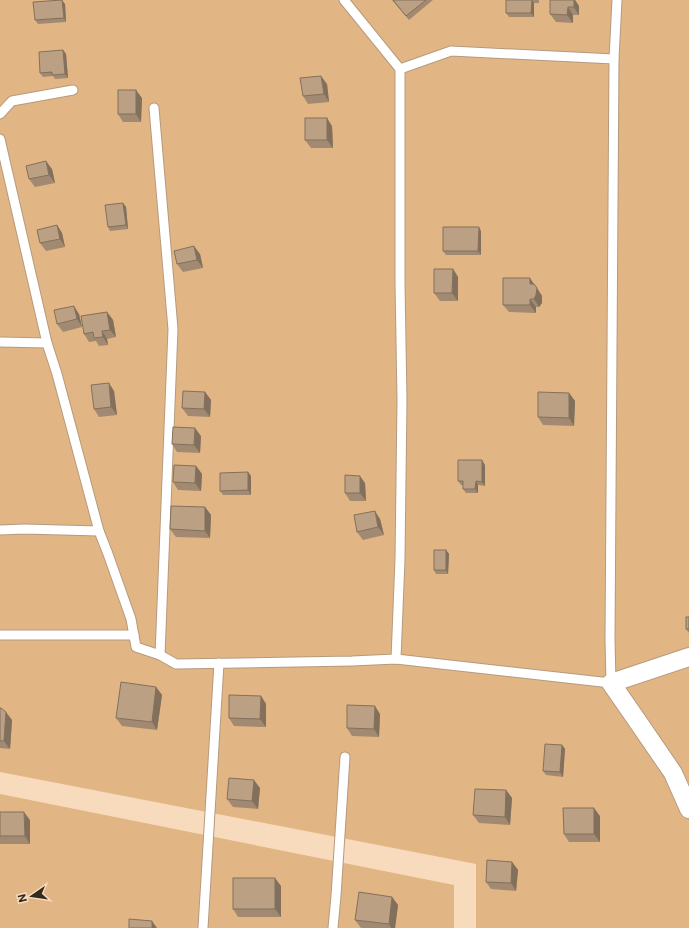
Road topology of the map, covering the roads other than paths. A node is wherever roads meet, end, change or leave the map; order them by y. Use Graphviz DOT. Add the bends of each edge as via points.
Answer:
graph roads {
  1 [pos="344,0"];
  2 [pos="618,0"];
  3 [pos="614,59"];
  4 [pos="400,69"];
  5 [pos="73,90"];
  6 [pos="154,108"];
  7 [pos="0,114"];
  8 [pos="0,139"];
  9 [pos="0,342"];
  10 [pos="47,343"];
  11 [pos="0,530"];
  12 [pos="99,531"];
  13 [pos="0,635"];
  14 [pos="134,635"];
  15 [pos="160,655"];
  16 [pos="689,658"];
  17 [pos="396,659"];
  18 [pos="219,663"];
  19 [pos="611,683"];
  20 [pos="345,757"];
  21 [pos="689,810"];
  22 [pos="203,928"];
  23 [pos="333,928"];
  1 -- 4 [label="lane"];
  2 -- 3 [label="lane"];
  3 -- 4 [label="lane" via="451,51"];
  3 -- 19 [label="lane"];
  4 -- 17 [label="lane" via="402,400"];
  5 -- 7 [label="lane" via="12,101"];
  6 -- 15 [label="lane" via="173,329"];
  8 -- 10 [label="lane"];
  9 -- 10 [label="lane"];
  10 -- 12 [label="lane"];
  11 -- 12 [label="lane"];
  12 -- 14 [label="lane" via="131,619"];
  13 -- 14 [label="lane"];
  14 -- 15 [label="lane" via="136,647"];
  15 -- 18 [label="lane" via="176,664"];
  16 -- 19 [label="street"];
  17 -- 18 [label="lane" via="352,662"];
  17 -- 19 [label="lane"];
  18 -- 22 [label="lane"];
  19 -- 21 [label="street" via="673,773"];
  20 -- 23 [label="lane"];
}
